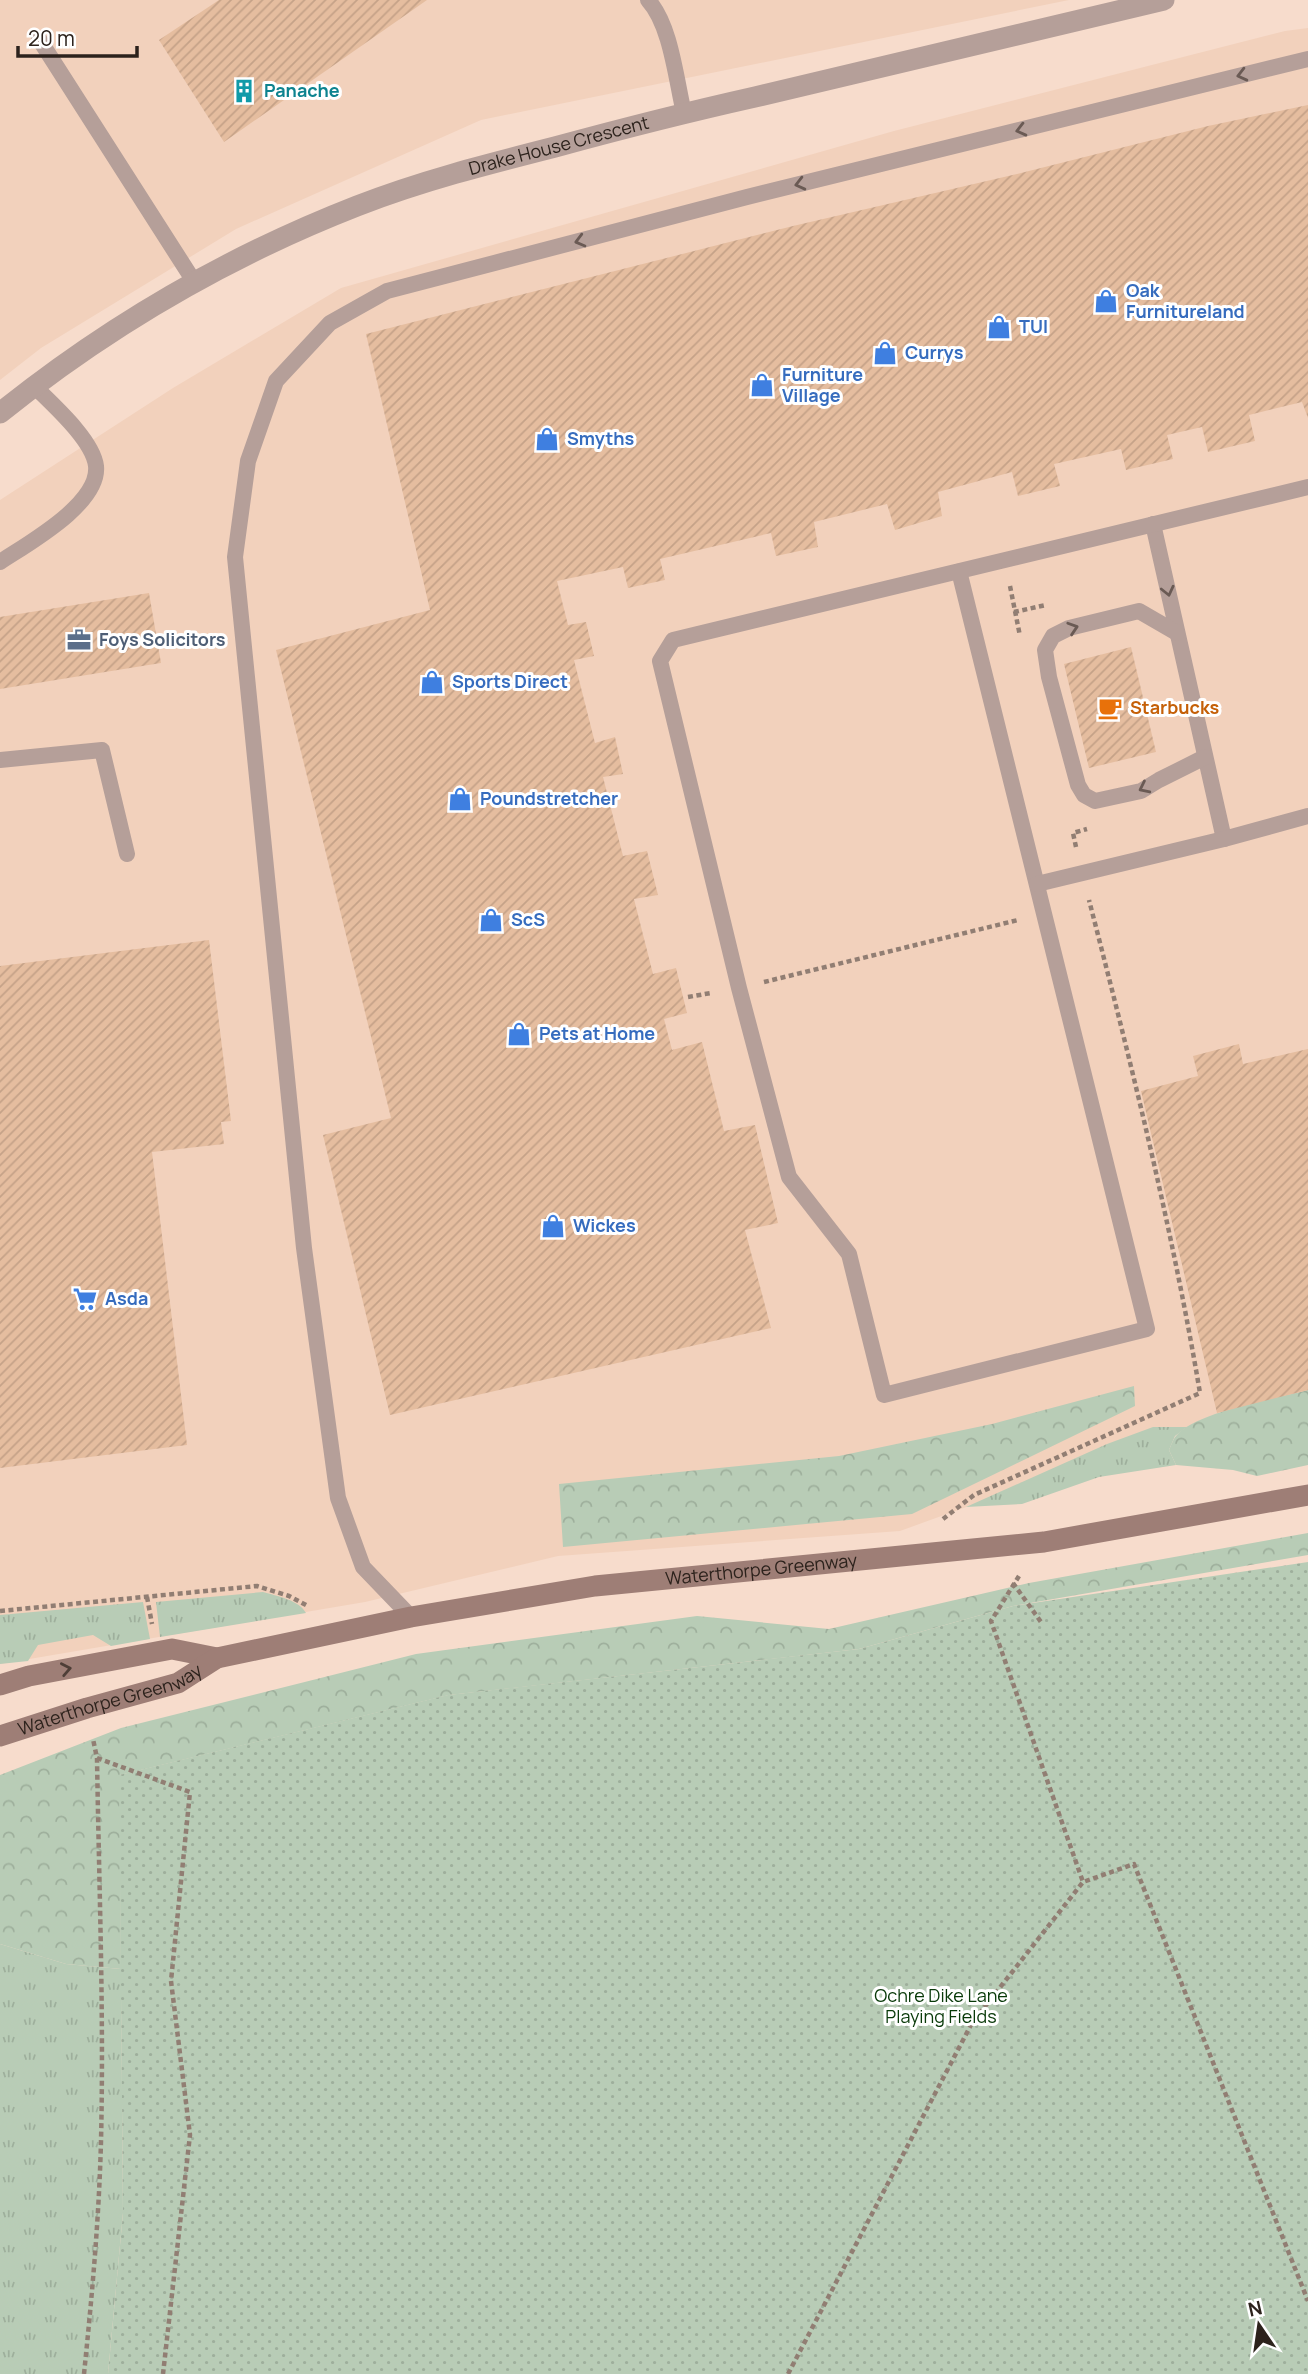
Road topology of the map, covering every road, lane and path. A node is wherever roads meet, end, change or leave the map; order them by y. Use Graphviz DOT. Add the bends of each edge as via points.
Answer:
graph roads {
  1 [pos="648,0"];
  2 [pos="1164,0"];
  3 [pos="39,39"];
  4 [pos="1308,59"];
  5 [pos="684,113"];
  6 [pos="195,283"];
  7 [pos="34,386"];
  8 [pos="0,413"];
  9 [pos="1308,487"];
  10 [pos="1153,524"];
  11 [pos="0,562"];
  12 [pos="960,572"];
  13 [pos="1177,633"];
  14 [pos="1205,757"];
  15 [pos="0,760"];
  16 [pos="1308,816"];
  17 [pos="1224,839"];
  18 [pos="127,854"];
  19 [pos="1037,884"];
  20 [pos="1102,898"];
  21 [pos="1045,915"];
  22 [pos="738,988"];
  23 [pos="688,997"];
  24 [pos="1308,1495"];
  25 [pos="1044,1542"];
  26 [pos="1013,1583"];
  27 [pos="257,1586"];
  28 [pos="0,1611"];
  29 [pos="411,1617"];
  30 [pos="1041,1622"];
  31 [pos="217,1658"];
  32 [pos="0,1685"];
  33 [pos="87,1708"];
  34 [pos="0,1736"];
  35 [pos="97,1758"];
  36 [pos="1083,1882"];
  37 [pos="1308,2301"];
  38 [pos="84,2374"];
  39 [pos="163,2374"];
  40 [pos="788,2374"];
  1 -- 5 [label="lane" via="667,40"];
  2 -- 5 [label="street, Drake House Crescent"];
  3 -- 6 [label="lane"];
  4 -- 29 [label="lane, one-way" via="387,290 330,323 276,382 248,461 235,557 304,1248 338,1498 363,1567"];
  5 -- 6 [label="street, Drake House Crescent" via="500,160 356,206"];
  6 -- 7 [label="street, Drake House Crescent"];
  7 -- 8 [label="street, Drake House Crescent"];
  7 -- 11 [label="lane" via="66,417 96,467 91,488 68,515"];
  9 -- 10 [label="lane"];
  10 -- 12 [label="lane"];
  10 -- 13 [label="lane, one-way"];
  12 -- 19 [label="lane"];
  12 -- 22 [label="lane" via="673,640 660,661"];
  13 -- 14 [label="lane"];
  14 -- 13 [label="lane, one-way" via="1142,791 1095,801 1078,785 1049,677 1045,650 1053,636 1069,628 1139,611"];
  14 -- 17 [label="lane"];
  15 -- 18 [label="lane" via="102,750"];
  16 -- 17 [label="lane"];
  17 -- 19 [label="lane"];
  19 -- 21 [label="lane"];
  20 -- 21 [label="path"];
  21 -- 22 [label="path"];
  21 -- 22 [label="lane" via="1147,1329 884,1395 849,1254 789,1177"];
  22 -- 23 [label="path"];
  24 -- 25 [label="street, Waterthorpe Greenway"];
  25 -- 26 [label="path"];
  25 -- 29 [label="street, Waterthorpe Greenway" via="595,1586"];
  26 -- 30 [label="path"];
  26 -- 36 [label="path" via="991,1621"];
  27 -- 28 [label="path"];
  29 -- 31 [label="street, Waterthorpe Greenway"];
  32 -- 31 [label="street, Waterthorpe Greenway, one-way" via="172,1649"];
  31 -- 33 [label="street, Waterthorpe Greenway" via="178,1682"];
  33 -- 34 [label="street, Waterthorpe Greenway"];
  33 -- 35 [label="path"];
  35 -- 38 [label="path" via="101,2141"];
  35 -- 39 [label="path" via="190,1792 172,1981 190,2136"];
  36 -- 37 [label="path" via="1134,1864"];
  36 -- 40 [label="path" via="972,2023"];
}
